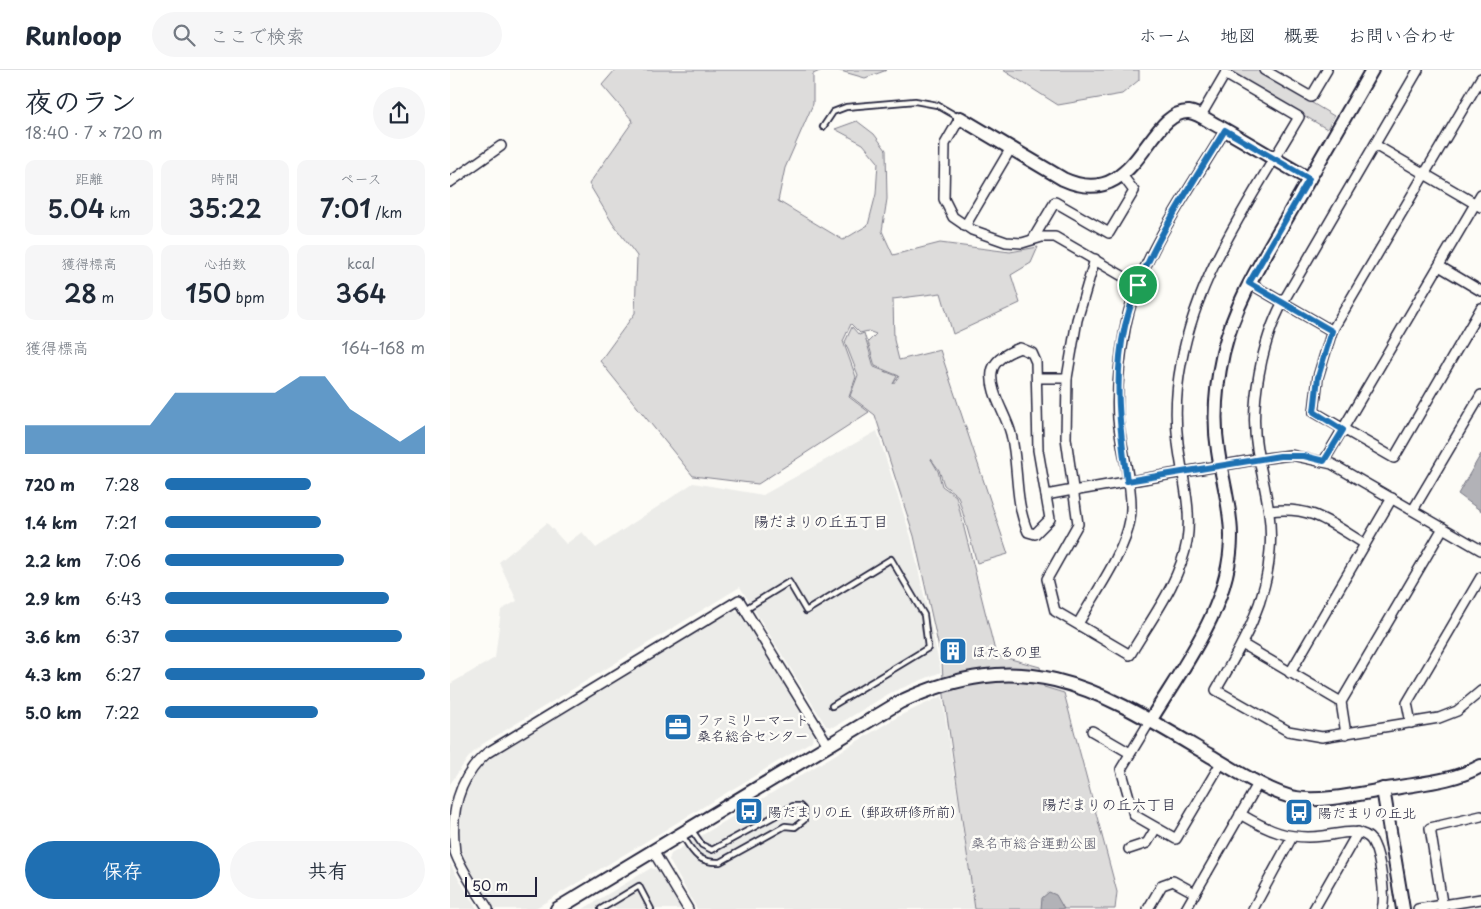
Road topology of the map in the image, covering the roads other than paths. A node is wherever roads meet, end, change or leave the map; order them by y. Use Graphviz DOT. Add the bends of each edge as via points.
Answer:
graph roads {
  1 [pos="1264,70"];
  2 [pos="1327,70"];
  3 [pos="1372,70"];
  4 [pos="1418,70"];
  5 [pos="1481,78"];
  6 [pos="1200,117"];
  7 [pos="960,118"];
  8 [pos="823,127"];
  9 [pos="1225,130"];
  10 [pos="1374,145"];
  11 [pos="501,146"];
  12 [pos="1011,148"];
  13 [pos="1275,159"];
  14 [pos="1122,174"];
  15 [pos="1424,174"];
  16 [pos="1309,179"];
  17 [pos="450,182"];
  18 [pos="1481,194"];
  19 [pos="1478,206"];
  20 [pos="965,226"];
  21 [pos="1033,239"];
  22 [pos="1095,259"];
  23 [pos="1439,266"];
  24 [pos="1249,283"];
  25 [pos="1138,285"];
  26 [pos="1481,291"];
  27 [pos="1283,302"];
  28 [pos="1481,308"];
  29 [pos="1332,331"];
  30 [pos="1038,378"];
  31 [pos="1067,378"];
  32 [pos="1481,395"];
  33 [pos="1343,430"];
  34 [pos="1259,459"];
  35 [pos="1324,461"];
  36 [pos="1220,466"];
  37 [pos="1182,471"];
  38 [pos="1127,481"];
  39 [pos="1073,490"];
  40 [pos="1046,495"];
  41 [pos="1392,498"];
  42 [pos="1413,510"];
  43 [pos="1269,511"];
  44 [pos="1443,528"];
  45 [pos="1365,544"];
  46 [pos="1481,550"];
  47 [pos="1481,577"];
  48 [pos="745,609"];
  49 [pos="1078,624"];
  50 [pos="1242,644"];
  51 [pos="1290,673"];
  52 [pos="1481,690"];
  53 [pos="1340,702"];
  54 [pos="832,706"];
  55 [pos="1150,721"];
  56 [pos="1410,723"];
  57 [pos="1092,730"];
  58 [pos="1346,734"];
  59 [pos="828,745"];
  60 [pos="1130,753"];
  61 [pos="1221,763"];
  62 [pos="1481,766"];
  63 [pos="1259,782"];
  64 [pos="1383,790"];
  65 [pos="1240,814"];
  66 [pos="1481,819"];
  67 [pos="1156,828"];
  68 [pos="686,831"];
  69 [pos="1358,832"];
  70 [pos="1292,837"];
  71 [pos="1129,849"];
  72 [pos="653,851"];
  73 [pos="1194,893"];
  74 [pos="1481,899"];
  75 [pos="1443,907"];
  76 [pos="488,909"];
  77 [pos="557,909"];
  78 [pos="601,909"];
  79 [pos="652,909"];
  80 [pos="688,909"];
  81 [pos="1148,909"];
  82 [pos="1186,909"];
  83 [pos="1252,909"];
  84 [pos="1314,909"];
  85 [pos="1382,909"];
  86 [pos="1403,909"];
  87 [pos="1418,909"];
  1 -- 2 [label="street" via="1311,97"];
  3 -- 16 [label="street"];
  4 -- 10 [label="street"];
  5 -- 15 [label="street"];
  6 -- 9 [label="street"];
  6 -- 13 [label="street" via="1225,74 1299,118"];
  6 -- 14 [label="street" via="1189,112 1173,117"];
  7 -- 8 [label="lane" via="937,105 916,101 846,107 833,112"];
  7 -- 12 [label="street"];
  7 -- 20 [label="street" via="944,144 944,199 949,211"];
  9 -- 13 [label="street"];
  9 -- 25 [label="street" via="1164,233"];
  10 -- 15 [label="street"];
  10 -- 27 [label="street"];
  11 -- 17 [label="street"];
  12 -- 14 [label="street" via="1076,184 1107,182"];
  12 -- 20 [label="street"];
  13 -- 16 [label="street"];
  13 -- 37 [label="street" via="1209,273 1189,327 1178,394 1177,430"];
  14 -- 21 [label="street" via="1134,191 1109,233 1055,202"];
  15 -- 19 [label="street"];
  15 -- 29 [label="street"];
  16 -- 24 [label="street"];
  18 -- 19 [label="street"];
  19 -- 23 [label="street"];
  20 -- 21 [label="street" via="1006,242 1022,243"];
  21 -- 22 [label="street" via="1055,238"];
  22 -- 25 [label="street"];
  22 -- 31 [label="street" via="1077,320"];
  23 -- 26 [label="street"];
  23 -- 33 [label="street"];
  24 -- 27 [label="street"];
  24 -- 36 [label="street" via="1231,325 1220,368 1216,421"];
  25 -- 38 [label="street" via="1125,326 1120,359 1118,418"];
  27 -- 29 [label="street"];
  27 -- 34 [label="street" via="1270,332 1257,393 1254,430"];
  28 -- 33 [label="street" via="1394,458"];
  29 -- 33 [label="street" via="1318,377 1314,412"];
  30 -- 31 [label="street"];
  30 -- 40 [label="street" via="1036,434"];
  30 -- 40 [label="street" via="1035,357 1029,350 1020,348 998,360 993,368 992,378 1011,433 1018,500 1031,534 1039,532 1050,519"];
  31 -- 39 [label="street" via="1066,438"];
  32 -- 42 [label="street"];
  33 -- 35 [label="street"];
  34 -- 35 [label="street" via="1292,455"];
  34 -- 36 [label="street"];
  34 -- 43 [label="street"];
  35 -- 41 [label="street"];
  36 -- 37 [label="street"];
  36 -- 55 [label="street" via="1230,521 1230,558 1226,578 1209,621"];
  37 -- 38 [label="street"];
  37 -- 49 [label="street" via="1189,514 1182,560 1174,580 1130,655"];
  38 -- 39 [label="street"];
  38 -- 49 [label="street" via="1131,511 1125,541"];
  39 -- 40 [label="street"];
  39 -- 49 [label="street" via="1078,524 1047,579 1055,611"];
  41 -- 42 [label="street"];
  41 -- 45 [label="street"];
  42 -- 44 [label="street"];
  43 -- 45 [label="street" via="1310,512"];
  43 -- 50 [label="street" via="1271,549 1266,586"];
  44 -- 46 [label="street"];
  44 -- 53 [label="street"];
  45 -- 51 [label="street"];
  47 -- 56 [label="street" via="1407,703"];
  48 -- 54 [label="lane" via="789,582 806,611 891,559 924,615 928,648"];
  48 -- 59 [label="street"];
  48 -- 76 [label="street" via="739,600 499,745 476,763 459,785 452,812 452,831 461,865"];
  50 -- 51 [label="street"];
  50 -- 58 [label="street" via="1216,690 1293,733 1322,737"];
  51 -- 53 [label="street"];
  52 -- 56 [label="street" via="1465,706 1448,715"];
  53 -- 58 [label="street"];
  55 -- 59 [label="street" via="1084,687 1028,676 998,675 963,680 918,694"];
  55 -- 60 [label="street"];
  55 -- 61 [label="street"];
  56 -- 58 [label="street"];
  57 -- 60 [label="street"];
  59 -- 68 [label="street"];
  60 -- 67 [label="street" via="1121,769 1134,815"];
  61 -- 63 [label="street"];
  61 -- 67 [label="street" via="1176,840"];
  62 -- 64 [label="street" via="1448,779"];
  63 -- 64 [label="street" via="1288,796 1307,799"];
  63 -- 65 [label="street"];
  64 -- 86 [label="street"];
  65 -- 70 [label="street"];
  65 -- 73 [label="street"];
  66 -- 75 [label="street" via="1430,828"];
  67 -- 71 [label="street" via="1147,843"];
  68 -- 68 [label="lane" via="712,850 792,806 800,806 804,814 804,820 795,827 785,826 720,862 700,859"];
  68 -- 72 [label="street"];
  69 -- 70 [label="street"];
  69 -- 84 [label="street"];
  69 -- 85 [label="street" via="1371,840 1376,852 1384,900"];
  70 -- 83 [label="street"];
  72 -- 77 [label="street"];
  72 -- 80 [label="street"];
  73 -- 81 [label="street" via="1173,882 1162,885"];
  73 -- 82 [label="street"];
  74 -- 75 [label="street"];
  75 -- 87 [label="street"];
  78 -- 79 [label="lane" via="639,886"];
}
